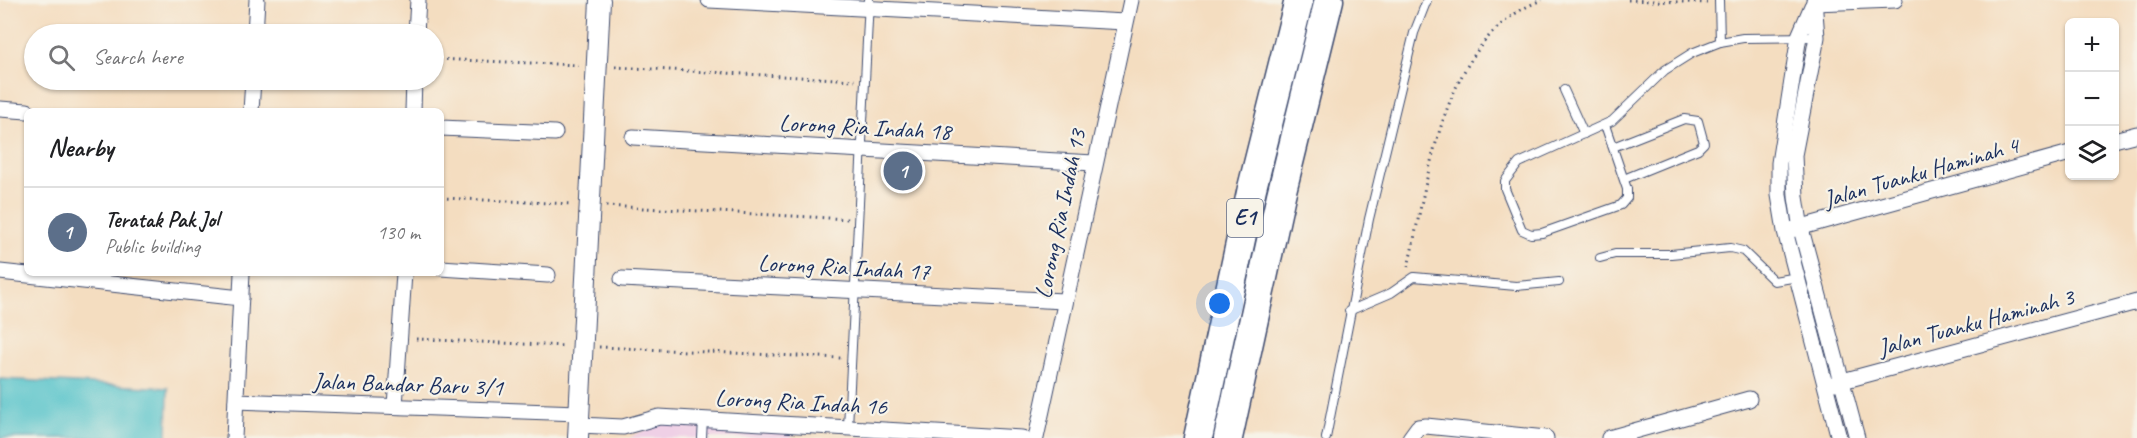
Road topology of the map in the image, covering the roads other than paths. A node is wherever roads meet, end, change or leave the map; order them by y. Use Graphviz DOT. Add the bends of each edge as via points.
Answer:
graph roads {
  1 [pos="257,0"];
  2 [pos="418,0"];
  3 [pos="600,0"];
  4 [pos="709,0"];
  5 [pos="1131,0"];
  6 [pos="1299,0"];
  7 [pos="1329,0"];
  8 [pos="1427,0"];
  9 [pos="1895,0"];
  10 [pos="1719,1"];
  11 [pos="1814,2"];
  12 [pos="869,4"];
  13 [pos="1125,22"];
  14 [pos="256,24"];
  15 [pos="417,24"];
  16 [pos="1799,36"];
  17 [pos="1817,37"];
  18 [pos="1720,42"];
  19 [pos="252,90"];
  20 [pos="414,90"];
  21 [pos="1564,90"];
  22 [pos="251,108"];
  23 [pos="413,108"];
  24 [pos="0,109"];
  25 [pos="24,111"];
  26 [pos="1605,125"];
  27 [pos="444,128"];
  28 [pos="555,133"];
  29 [pos="1584,134"];
  30 [pos="2137,134"];
  31 [pos="633,137"];
  32 [pos="2119,139"];
  33 [pos="1613,147"];
  34 [pos="862,150"];
  35 [pos="2065,154"];
  36 [pos="1094,163"];
  37 [pos="1624,179"];
  38 [pos="1801,229"];
  39 [pos="1785,231"];
  40 [pos="1600,258"];
  41 [pos="444,268"];
  42 [pos="0,272"];
  43 [pos="24,275"];
  44 [pos="548,275"];
  45 [pos="37,276"];
  46 [pos="242,276"];
  47 [pos="404,276"];
  48 [pos="1798,278"];
  49 [pos="622,279"];
  50 [pos="1559,282"];
  51 [pos="855,291"];
  52 [pos="241,298"];
  53 [pos="1064,301"];
  54 [pos="2137,302"];
  55 [pos="1349,311"];
  56 [pos="1842,381"];
  57 [pos="1826,386"];
  58 [pos="1749,399"];
  59 [pos="236,401"];
  60 [pos="395,406"];
  61 [pos="703,419"];
  62 [pos="579,425"];
  63 [pos="848,427"];
  64 [pos="785,430"];
  65 [pos="622,432"];
  66 [pos="1412,434"];
  67 [pos="234,438"];
  68 [pos="702,438"];
  69 [pos="1022,438"];
  70 [pos="1036,438"];
  71 [pos="1198,438"];
  72 [pos="1228,438"];
  73 [pos="1326,438"];
  74 [pos="1546,438"];
  75 [pos="1609,438"];
  76 [pos="1839,438"];
  77 [pos="1857,438"];
  1 -- 14 [label="street"];
  2 -- 15 [label="street"];
  3 -- 62 [label="street"];
  4 -- 12 [label="street"];
  5 -- 13 [label="street, Lorong Ria Indah 13"];
  6 -- 71 [label="highway, E1" via="1252,188"];
  7 -- 72 [label="highway, E1"];
  8 -- 55 [label="lane" via="1402,79"];
  9 -- 11 [label="street"];
  10 -- 18 [label="lane"];
  11 -- 16 [label="street"];
  11 -- 17 [label="street"];
  12 -- 13 [label="street"];
  12 -- 34 [label="lane"];
  13 -- 36 [label="street, Lorong Ria Indah 13"];
  16 -- 17 [label="lane"];
  16 -- 18 [label="lane" via="1770,35"];
  16 -- 39 [label="street" via="1779,163 1780,209"];
  17 -- 38 [label="street" via="1794,155"];
  18 -- 26 [label="lane" via="1665,70"];
  19 -- 22 [label="street"];
  20 -- 23 [label="street"];
  21 -- 29 [label="lane"];
  24 -- 25 [label="street"];
  26 -- 29 [label="lane"];
  26 -- 33 [label="lane"];
  27 -- 28 [label="street"];
  29 -- 37 [label="lane" via="1519,163 1510,172 1505,189 1522,230 1542,234 1621,205 1627,198"];
  30 -- 32 [label="street"];
  31 -- 34 [label="street, Lorong Ria Indah 18"];
  33 -- 37 [label="lane"];
  33 -- 37 [label="lane" via="1684,119 1698,121 1703,132 1704,143 1698,150"];
  34 -- 36 [label="street, Lorong Ria Indah 18"];
  34 -- 51 [label="lane"];
  35 -- 38 [label="street, Jalan Tuanku Haminah 4"];
  36 -- 53 [label="street, Lorong Ria Indah 13"];
  38 -- 39 [label="street, Jalan Tuanku Haminah 4"];
  38 -- 56 [label="street"];
  39 -- 48 [label="street"];
  40 -- 48 [label="lane" via="1730,248 1743,251 1774,281"];
  41 -- 44 [label="street"];
  42 -- 43 [label="street"];
  45 -- 52 [label="street"];
  46 -- 52 [label="street"];
  47 -- 60 [label="street"];
  48 -- 57 [label="street"];
  49 -- 51 [label="street, Lorong Ria Indah 17"];
  50 -- 55 [label="lane" via="1516,286 1414,277 1391,293"];
  51 -- 53 [label="street, Lorong Ria Indah 17"];
  51 -- 63 [label="lane"];
  52 -- 59 [label="street"];
  53 -- 70 [label="street, Lorong Ria Indah 13"];
  54 -- 56 [label="street, Jalan Tuanku Haminah 3"];
  55 -- 73 [label="lane"];
  56 -- 57 [label="street, Jalan Tuanku Haminah 3"];
  56 -- 77 [label="street"];
  57 -- 76 [label="street"];
  58 -- 75 [label="street"];
  59 -- 60 [label="street, Jalan Bandar Baru 3/1"];
  59 -- 67 [label="street"];
  60 -- 62 [label="street, Jalan Bandar Baru 3/1"];
  61 -- 64 [label="street, Lorong Ria Indah 16"];
  61 -- 65 [label="street, Lorong Ria Indah 16" via="659,417"];
  61 -- 68 [label="lane"];
  62 -- 65 [label="street, Lorong Ria Indah 16"];
  63 -- 64 [label="street, Lorong Ria Indah 16"];
  63 -- 69 [label="street, Lorong Ria Indah 16"];
  66 -- 74 [label="street" via="1426,426"];
}
